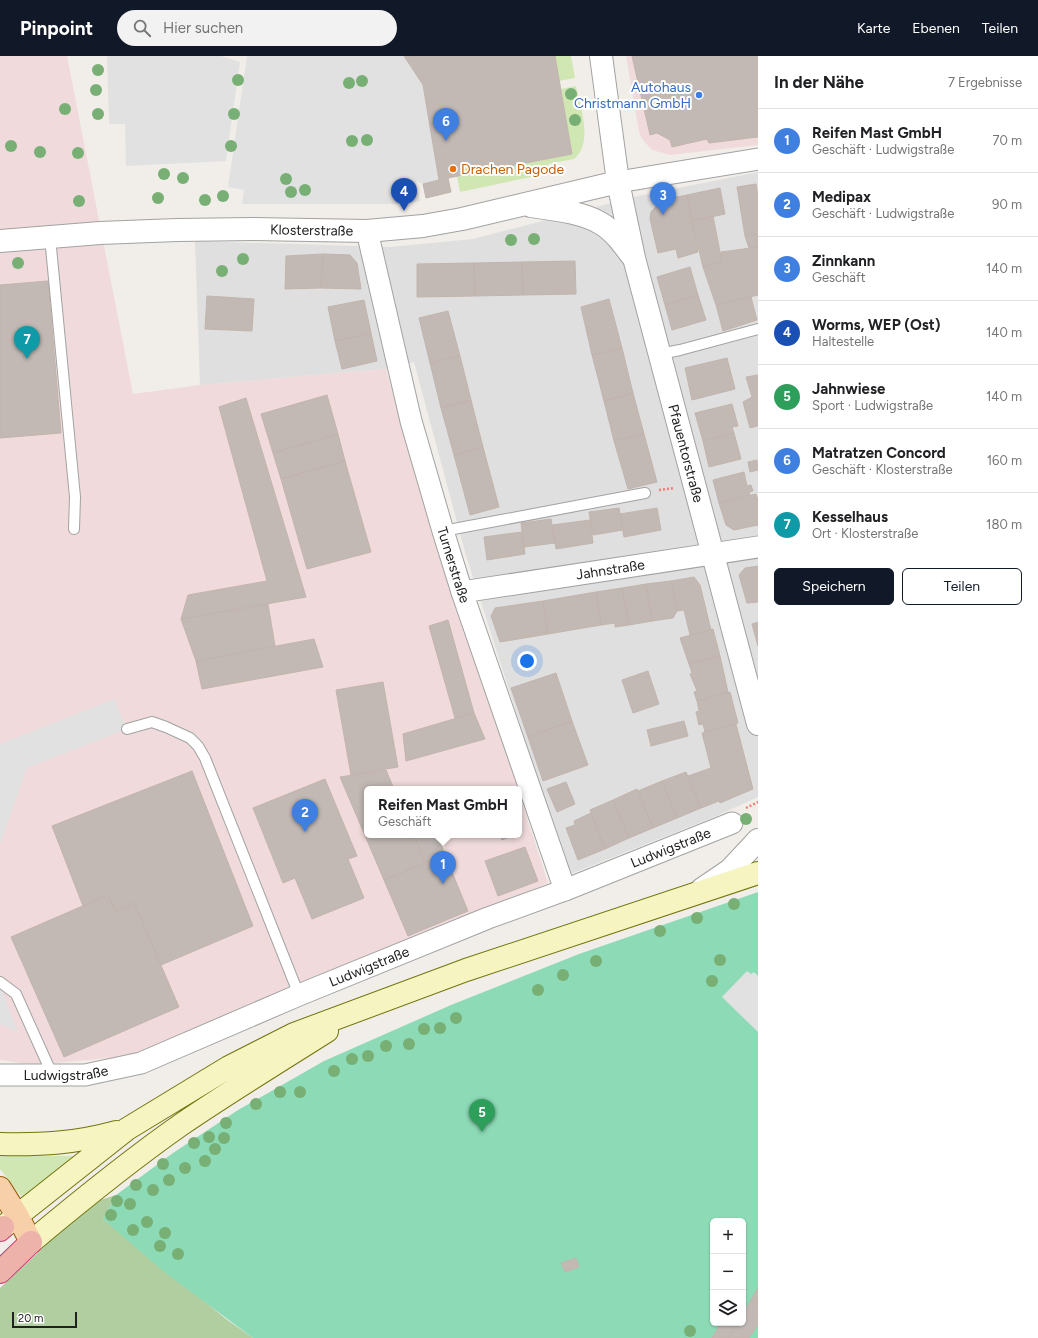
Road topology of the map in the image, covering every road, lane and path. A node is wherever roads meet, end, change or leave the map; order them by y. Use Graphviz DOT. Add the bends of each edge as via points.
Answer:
graph roads {
  1 [pos="601,56"];
  2 [pos="758,159"];
  3 [pos="618,182"];
  4 [pos="518,205"];
  5 [pos="367,231"];
  6 [pos="50,237"];
  7 [pos="0,240"];
  8 [pos="634,258"];
  9 [pos="758,329"];
  10 [pos="660,354"];
  11 [pos="694,484"];
  12 [pos="645,493"];
  13 [pos="74,529"];
  14 [pos="444,531"];
  15 [pos="758,547"];
  16 [pos="702,555"];
  17 [pos="462,592"];
  18 [pos="758,724"];
  19 [pos="126,729"];
  20 [pos="732,823"];
  21 [pos="758,840"];
  22 [pos="758,873"];
  23 [pos="565,890"];
  24 [pos="698,892"];
  25 [pos="0,982"];
  26 [pos="299,995"];
  27 [pos="371,1004"];
  28 [pos="52,1074"];
  29 [pos="0,1075"];
  30 [pos="127,1129"];
  31 [pos="0,1144"];
  32 [pos="0,1188"];
  33 [pos="5,1224"];
  34 [pos="31,1242"];
  35 [pos="0,1272"];
  1 -- 3 [label="street, Pfauentorstraße"];
  2 -- 3 [label="street"];
  3 -- 4 [label="street, Klosterstraße"];
  3 -- 8 [label="street, Pfauentorstraße"];
  4 -- 5 [label="street, Klosterstraße" via="423,226"];
  4 -- 8 [label="street" via="554,209 599,222 613,233"];
  5 -- 6 [label="street, Klosterstraße" via="177,230"];
  5 -- 14 [label="street, Turnerstraße" via="411,421"];
  6 -- 7 [label="street, Klosterstraße"];
  6 -- 13 [label="lane" via="75,497"];
  8 -- 10 [label="street, Pfauentorstraße"];
  9 -- 10 [label="lane"];
  10 -- 11 [label="street, Pfauentorstraße"];
  11 -- 12 [label="path"];
  11 -- 16 [label="street, Pfauentorstraße"];
  12 -- 14 [label="lane"];
  14 -- 17 [label="street, Turnerstraße"];
  15 -- 16 [label="street, Jahnstraße"];
  16 -- 17 [label="street, Jahnstraße"];
  16 -- 18 [label="street, Pfauentorstraße"];
  17 -- 23 [label="street, Turnerstraße"];
  19 -- 26 [label="lane" via="152,722 178,731 198,746"];
  20 -- 23 [label="street, Ludwigstraße"];
  21 -- 24 [label="street" via="730,870"];
  22 -- 24 [label="main road"];
  23 -- 26 [label="street, Ludwigstraße" via="488,918"];
  24 -- 27 [label="main road"];
  25 -- 28 [label="lane" via="16,994"];
  26 -- 28 [label="street, Ludwigstraße" via="141,1063 85,1075"];
  27 -- 30 [label="main road" via="294,1034 229,1067"];
  27 -- 34 [label="main road" via="250,1078 180,1125 102,1183"];
  28 -- 29 [label="street, Ludwigstraße"];
  30 -- 31 [label="main road" via="87,1140"];
  30 -- 33 [label="main road"];
  32 -- 33 [label="main road"];
  33 -- 34 [label="main road"];
  34 -- 35 [label="highway"];
}
